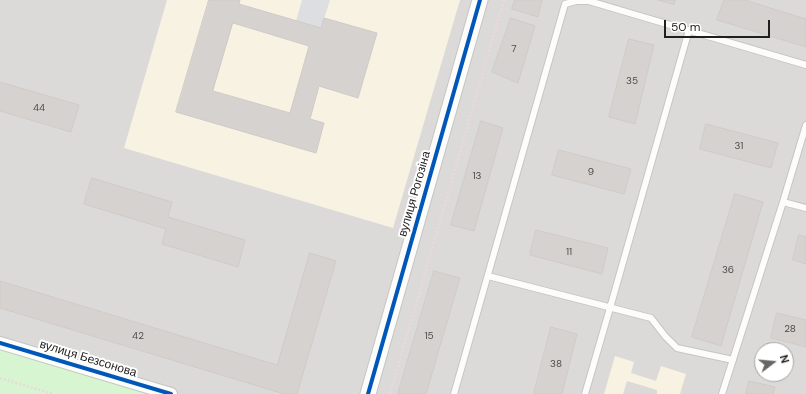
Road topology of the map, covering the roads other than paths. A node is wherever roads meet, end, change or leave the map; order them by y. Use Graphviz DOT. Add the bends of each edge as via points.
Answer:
graph roads {
  1 [pos="480,0"];
  2 [pos="689,30"];
  3 [pos="806,65"];
  4 [pos="806,125"];
  5 [pos="783,202"];
  6 [pos="806,208"];
  7 [pos="488,276"];
  8 [pos="610,308"];
  9 [pos="0,343"];
  10 [pos="733,360"];
  11 [pos="171,394"];
  12 [pos="368,394"];
  13 [pos="454,394"];
  14 [pos="585,394"];
  15 [pos="722,394"];
  1 -- 12 [label="street, вулиця Рогозіна"];
  2 -- 3 [label="lane"];
  2 -- 7 [label="lane" via="589,1 565,4"];
  2 -- 8 [label="lane"];
  4 -- 5 [label="lane"];
  5 -- 6 [label="lane"];
  5 -- 10 [label="lane"];
  7 -- 8 [label="lane"];
  7 -- 13 [label="lane"];
  8 -- 10 [label="lane" via="651,318 677,348"];
  8 -- 14 [label="lane"];
  9 -- 11 [label="street, вулиця Безсонова"];
  10 -- 15 [label="lane"];
}
